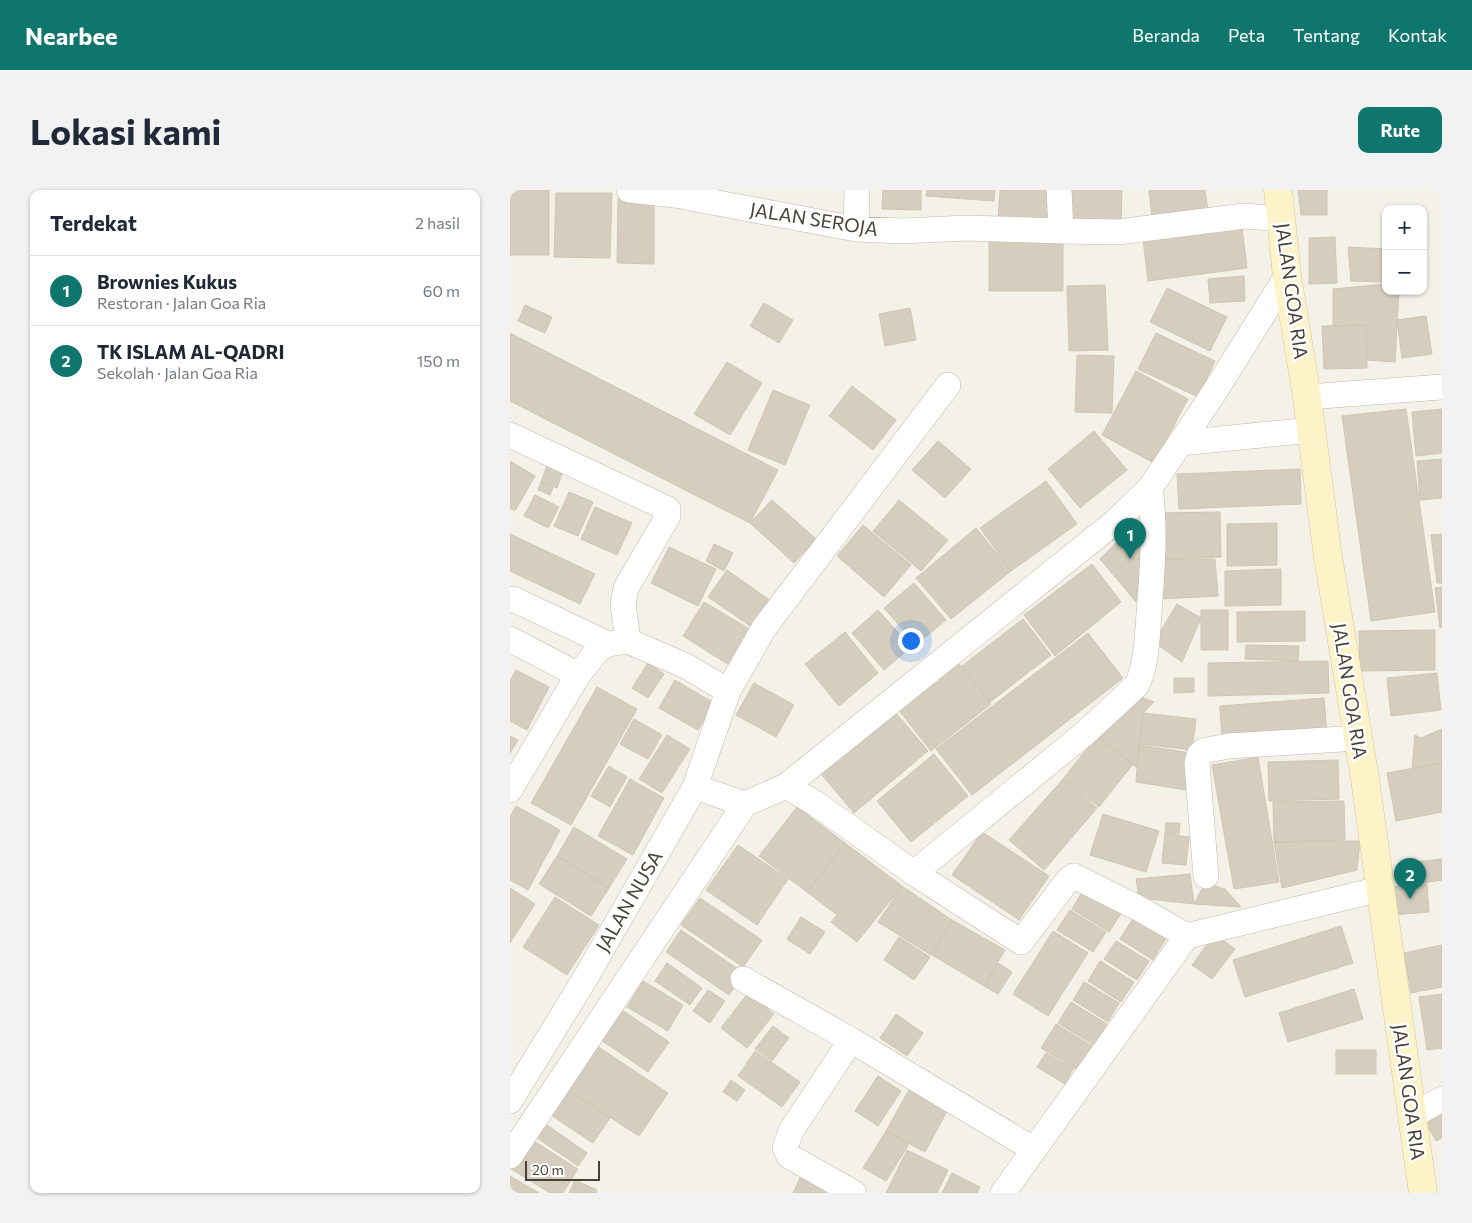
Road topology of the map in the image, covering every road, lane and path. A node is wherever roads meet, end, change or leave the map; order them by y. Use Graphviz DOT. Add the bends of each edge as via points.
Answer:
graph roads {
  1 [pos="629,190"];
  2 [pos="857,190"];
  3 [pos="1059,190"];
  4 [pos="1278,190"];
  5 [pos="1282,220"];
  6 [pos="856,229"];
  7 [pos="1061,231"];
  8 [pos="1287,276"];
  9 [pos="948,385"];
  10 [pos="1442,387"];
  11 [pos="1307,397"];
  12 [pos="1311,430"];
  13 [pos="510,435"];
  14 [pos="1180,443"];
  15 [pos="1150,488"];
  16 [pos="510,600"];
  17 [pos="510,639"];
  18 [pos="618,643"];
  19 [pos="578,676"];
  20 [pos="728,691"];
  21 [pos="1358,738"];
  22 [pos="695,786"];
  23 [pos="786,786"];
  24 [pos="510,790"];
  25 [pos="745,804"];
  26 [pos="914,873"];
  27 [pos="1206,876"];
  28 [pos="1380,889"];
  29 [pos="1187,936"];
  30 [pos="742,979"];
  31 [pos="851,1040"];
  32 [pos="1442,1099"];
  33 [pos="510,1103"];
  34 [pos="1412,1116"];
  35 [pos="536,1119"];
  36 [pos="1033,1149"];
  37 [pos="510,1156"];
  38 [pos="854,1193"];
  39 [pos="1003,1193"];
  40 [pos="1423,1193"];
  1 -- 6 [label="street, JALAN SEROJA" via="675,195"];
  2 -- 6 [label="street"];
  3 -- 7 [label="street"];
  4 -- 5 [label="main road, JALAN GOA RIA"];
  5 -- 7 [label="street, JALAN SEROJA" via="1245,216 1118,232"];
  5 -- 8 [label="main road, JALAN GOA RIA"];
  6 -- 7 [label="street, JALAN SEROJA"];
  8 -- 11 [label="main road, JALAN GOA RIA"];
  8 -- 14 [label="street"];
  9 -- 20 [label="street, JALAN NUSA" via="775,612"];
  10 -- 11 [label="street"];
  11 -- 12 [label="main road, JALAN GOA RIA"];
  12 -- 14 [label="street"];
  12 -- 21 [label="main road, JALAN GOA RIA"];
  13 -- 18 [label="street" via="668,509 668,516 626,588"];
  14 -- 15 [label="street"];
  15 -- 23 [label="street" via="1116,520"];
  15 -- 26 [label="street" via="1154,514 1152,574 1146,647 1137,685 1084,734"];
  16 -- 18 [label="street"];
  17 -- 19 [label="street"];
  18 -- 19 [label="street" via="598,650"];
  18 -- 20 [label="street" via="686,666"];
  19 -- 24 [label="street"];
  20 -- 22 [label="street, JALAN NUSA"];
  21 -- 27 [label="street" via="1228,746 1198,755"];
  21 -- 28 [label="main road, JALAN GOA RIA"];
  22 -- 25 [label="street"];
  22 -- 33 [label="street, JALAN NUSA"];
  23 -- 25 [label="street"];
  23 -- 26 [label="street"];
  25 -- 35 [label="street"];
  26 -- 29 [label="street" via="1021,942 1074,876"];
  28 -- 29 [label="street"];
  28 -- 34 [label="main road, JALAN GOA RIA"];
  29 -- 36 [label="street"];
  30 -- 31 [label="street"];
  31 -- 36 [label="street"];
  31 -- 38 [label="street" via="791,1132 785,1148 789,1156"];
  32 -- 34 [label="street"];
  33 -- 35 [label="street"];
  34 -- 40 [label="main road, JALAN GOA RIA"];
  35 -- 37 [label="street"];
  36 -- 39 [label="street"];
}
